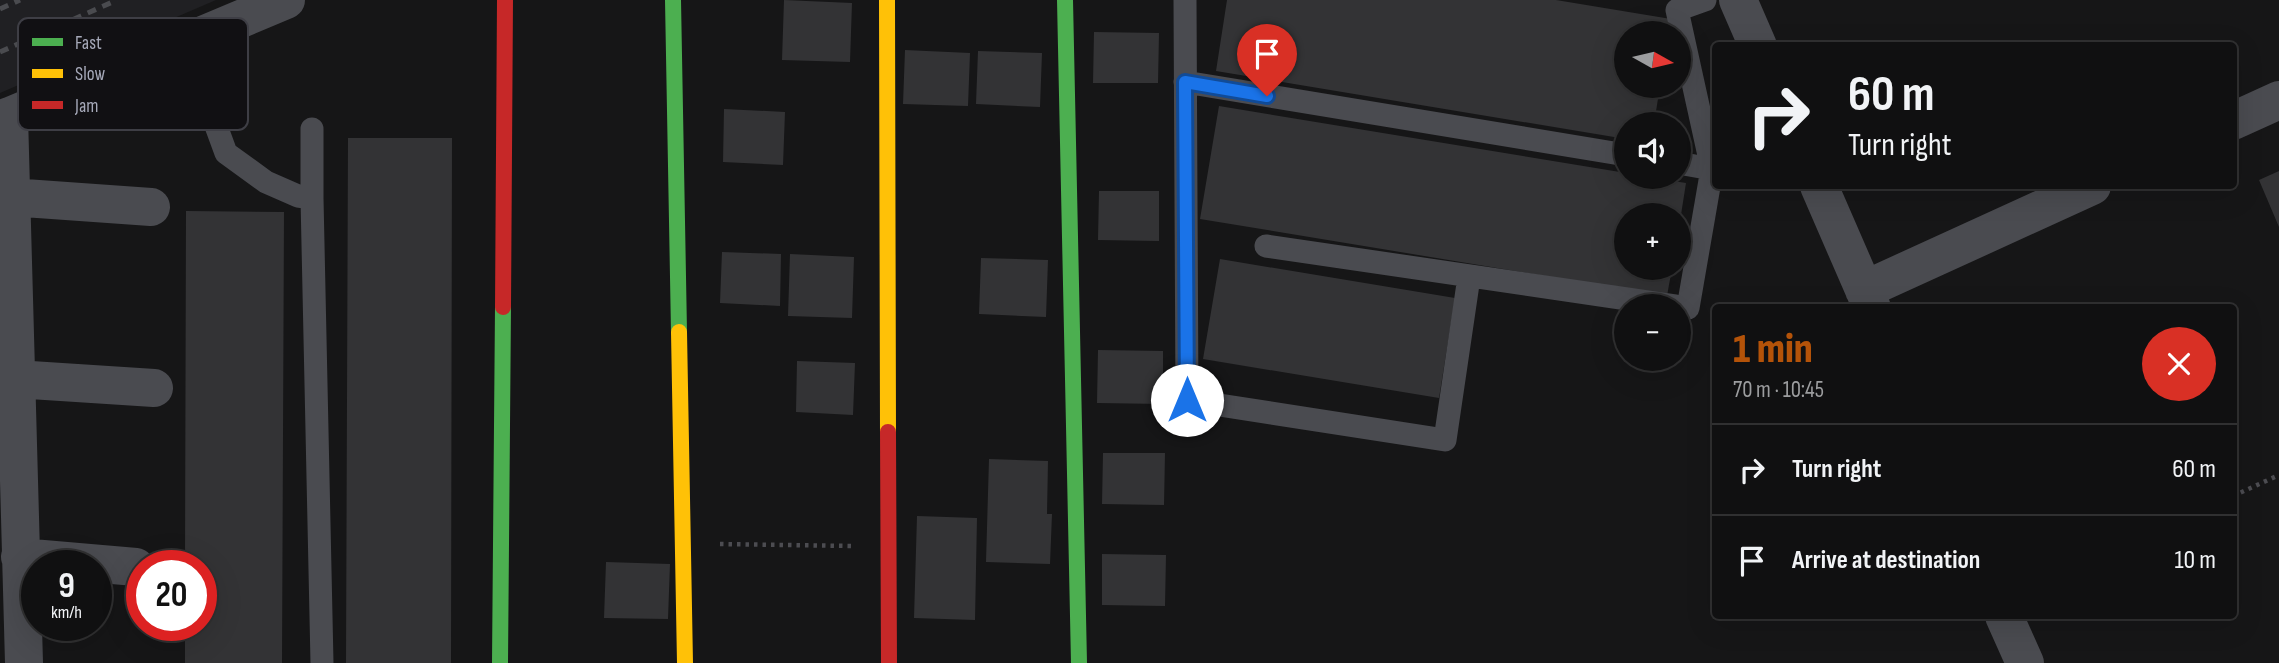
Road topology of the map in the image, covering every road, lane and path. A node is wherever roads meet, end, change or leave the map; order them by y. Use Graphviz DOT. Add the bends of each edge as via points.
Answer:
graph roads {
  1 [pos="286,0"];
  2 [pos="505,0"];
  3 [pos="673,0"];
  4 [pos="887,0"];
  5 [pos="1065,0"];
  6 [pos="1185,0"];
  7 [pos="1705,0"];
  8 [pos="1738,0"];
  9 [pos="1677,5"];
  10 [pos="242,18"];
  11 [pos="1756,42"];
  12 [pos="1185,82"];
  13 [pos="2279,100"];
  14 [pos="4,118"];
  15 [pos="2237,119"];
  16 [pos="312,129"];
  17 [pos="218,130"];
  18 [pos="1614,153"];
  19 [pos="1691,165"];
  20 [pos="1712,169"];
  21 [pos="1820,189"];
  22 [pos="2086,189"];
  23 [pos="10,197"];
  24 [pos="312,198"];
  25 [pos="151,207"];
  26 [pos="1266,246"];
  27 [pos="1469,277"];
  28 [pos="1690,294"];
  29 [pos="1614,297"];
  30 [pos="1868,299"];
  31 [pos="15,379"];
  32 [pos="154,388"];
  33 [pos="2279,475"];
  34 [pos="2237,494"];
  35 [pos="682,544"];
  36 [pos="887,546"];
  37 [pos="20,557"];
  38 [pos="126,566"];
  39 [pos="2005,619"];
  40 [pos="24,663"];
  41 [pos="322,663"];
  42 [pos="500,663"];
  43 [pos="685,663"];
  44 [pos="889,663"];
  45 [pos="1079,663"];
  46 [pos="2025,663"];
  1 -- 10 [label="street"];
  2 -- 42 [label="street"];
  3 -- 35 [label="street"];
  4 -- 36 [label="street"];
  5 -- 45 [label="street"];
  6 -- 12 [label="lane"];
  7 -- 9 [label="lane"];
  8 -- 11 [label="street"];
  9 -- 20 [label="lane"];
  12 -- 18 [label="lane"];
  12 -- 27 [label="lane" via="1187,400 1445,440"];
  13 -- 15 [label="street"];
  14 -- 23 [label="street"];
  16 -- 24 [label="lane"];
  17 -- 24 [label="lane" via="226,153 266,182"];
  19 -- 20 [label="lane"];
  20 -- 28 [label="lane"];
  21 -- 30 [label="street"];
  22 -- 30 [label="street"];
  23 -- 25 [label="street"];
  23 -- 31 [label="street"];
  24 -- 41 [label="lane"];
  26 -- 27 [label="lane"];
  27 -- 29 [label="lane"];
  31 -- 32 [label="street"];
  31 -- 37 [label="street"];
  33 -- 34 [label="path"];
  35 -- 36 [label="path"];
  35 -- 43 [label="street"];
  36 -- 44 [label="street"];
  37 -- 38 [label="street"];
  37 -- 40 [label="street"];
  39 -- 46 [label="street"];
}
